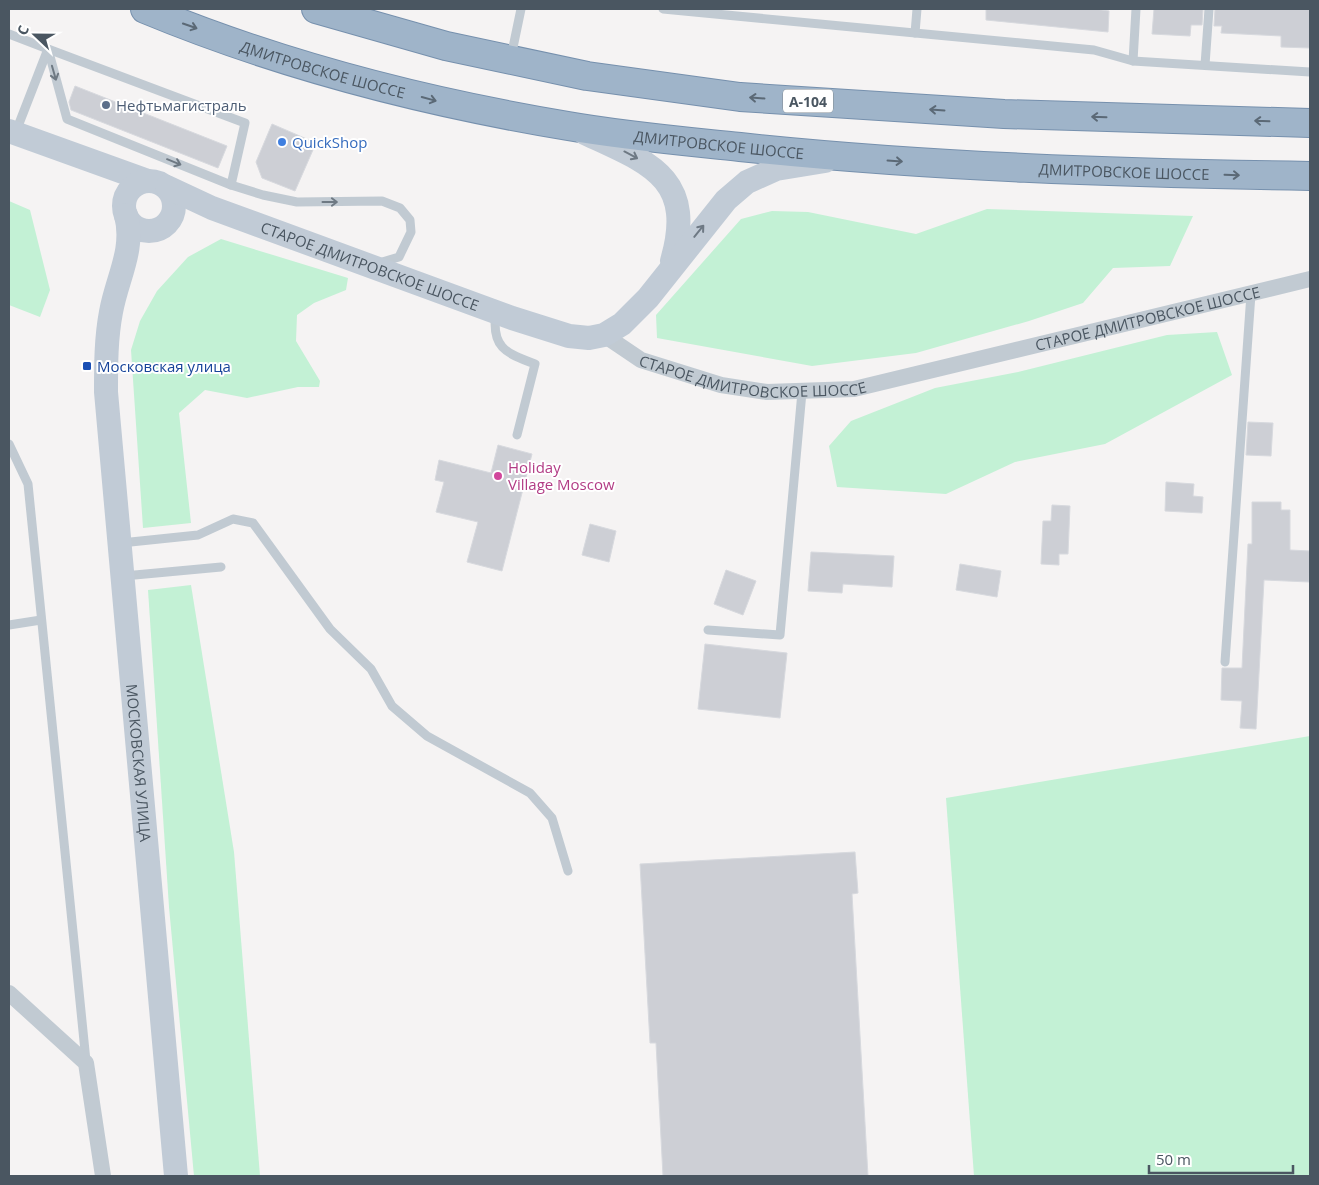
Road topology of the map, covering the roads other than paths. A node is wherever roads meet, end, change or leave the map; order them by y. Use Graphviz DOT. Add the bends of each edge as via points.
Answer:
graph roads {
  1 [pos="144,9"];
  2 [pos="316,9"];
  3 [pos="521,9"];
  4 [pos="663,9"];
  5 [pos="916,9"];
  6 [pos="1136,9"];
  7 [pos="1209,9"];
  8 [pos="695,10"];
  9 [pos="915,33"];
  10 [pos="9,34"];
  11 [pos="48,50"];
  12 [pos="510,60"];
  13 [pos="1133,61"];
  14 [pos="1205,65"];
  15 [pos="1310,72"];
  16 [pos="1310,123"];
  17 [pos="571,127"];
  18 [pos="12,132"];
  19 [pos="846,158"];
  20 [pos="93,163"];
  21 [pos="1310,176"];
  22 [pos="156,184"];
  23 [pos="231,185"];
  24 [pos="125,208"];
  25 [pos="212,208"];
  26 [pos="165,222"];
  27 [pos="356,262"];
  28 [pos="126,264"];
  29 [pos="669,270"];
  30 [pos="1310,279"];
  31 [pos="1251,294"];
  32 [pos="496,312"];
  33 [pos="604,335"];
  34 [pos="802,392"];
  35 [pos="517,435"];
  36 [pos="9,444"];
  37 [pos="121,543"];
  38 [pos="220,567"];
  39 [pos="124,576"];
  40 [pos="41,620"];
  41 [pos="9,625"];
  42 [pos="708,630"];
  43 [pos="1225,662"];
  44 [pos="568,871"];
  45 [pos="9,993"];
  46 [pos="86,1063"];
  47 [pos="103,1176"];
  48 [pos="176,1176"];
  1 -- 17 [label="highway, ДМИТРОВСКОЕ ШОССЕ, one-way" via="291,61 435,101"];
  2 -- 12 [label="highway, А-104" via="446,46"];
  3 -- 12 [label="lane"];
  4 -- 8 [label="lane"];
  5 -- 9 [label="lane"];
  6 -- 13 [label="lane"];
  7 -- 14 [label="lane"];
  8 -- 9 [label="lane"];
  9 -- 13 [label="lane" via="1094,50"];
  10 -- 11 [label="lane"];
  11 -- 18 [label="lane"];
  11 -- 23 [label="lane, one-way" via="67,119"];
  11 -- 23 [label="lane" via="245,123"];
  16 -- 12 [label="highway, А-104, one-way" via="1004,114 740,97 587,76"];
  13 -- 14 [label="lane"];
  14 -- 15 [label="lane"];
  17 -- 19 [label="highway, ДМИТРОВСКОЕ ШОССЕ"];
  17 -- 29 [label="main road, one-way" via="631,154 653,168 668,183 676,199 680,220"];
  18 -- 20 [label="main road, СТАРОЕ ДМИТРОВСКОЕ ШОССЕ"];
  19 -- 21 [label="highway, ДМИТРОВСКОЕ ШОССЕ, one-way" via="1001,168"];
  29 -- 19 [label="main road, one-way" via="726,200 746,182 776,169"];
  20 -- 22 [label="main road, СТАРОЕ ДМИТРОВСКОЕ ШОССЕ"];
  20 -- 24 [label="main road, СТАРОЕ ДМИТРОВСКОЕ ШОССЕ" via="111,174 120,188"];
  22 -- 24 [label="main road" via="132,187"];
  22 -- 25 [label="main road, СТАРОЕ ДМИТРОВСКОЕ ШОССЕ"];
  22 -- 26 [label="main road" via="174,200"];
  23 -- 27 [label="lane, one-way" via="297,202 382,201 400,208 410,220 411,232 399,257 383,263"];
  24 -- 26 [label="main road, СТАРОЕ ДМИТРОВСКОЕ ШОССЕ" via="135,227 150,231"];
  24 -- 28 [label="main road, МОСКОВСКАЯ УЛИЦА" via="130,229"];
  25 -- 26 [label="main road, СТАРОЕ ДМИТРОВСКОЕ ШОССЕ" via="193,207"];
  25 -- 27 [label="main road, СТАРОЕ ДМИТРОВСКОЕ ШОССЕ"];
  26 -- 28 [label="main road, МОСКОВСКАЯ УЛИЦА" via="134,247"];
  27 -- 32 [label="main road, СТАРОЕ ДМИТРОВСКОЕ ШОССЕ"];
  28 -- 37 [label="main road, МОСКОВСКАЯ УЛИЦА" via="111,310 106,348 106,392"];
  29 -- 33 [label="main road" via="648,298 622,324"];
  30 -- 31 [label="street, СТАРОЕ ДМИТРОВСКОЕ ШОССЕ"];
  31 -- 34 [label="street, СТАРОЕ ДМИТРОВСКОЕ ШОССЕ" via="854,388"];
  31 -- 43 [label="lane"];
  32 -- 33 [label="main road, СТАРОЕ ДМИТРОВСКОЕ ШОССЕ" via="569,336 590,338"];
  32 -- 35 [label="lane" via="494,331 503,349 535,364"];
  33 -- 34 [label="street, СТАРОЕ ДМИТРОВСКОЕ ШОССЕ" via="641,360 721,385 768,392"];
  34 -- 42 [label="lane" via="780,634"];
  36 -- 40 [label="lane" via="28,484"];
  37 -- 39 [label="main road, МОСКОВСКАЯ УЛИЦА"];
  37 -- 44 [label="lane" via="198,536 233,519 253,523 330,629 371,669 392,706 427,736 530,793 552,818"];
  38 -- 39 [label="lane"];
  39 -- 48 [label="main road, МОСКОВСКАЯ УЛИЦА"];
  40 -- 41 [label="lane"];
  40 -- 46 [label="lane"];
  45 -- 46 [label="street"];
  46 -- 47 [label="street"];
}
